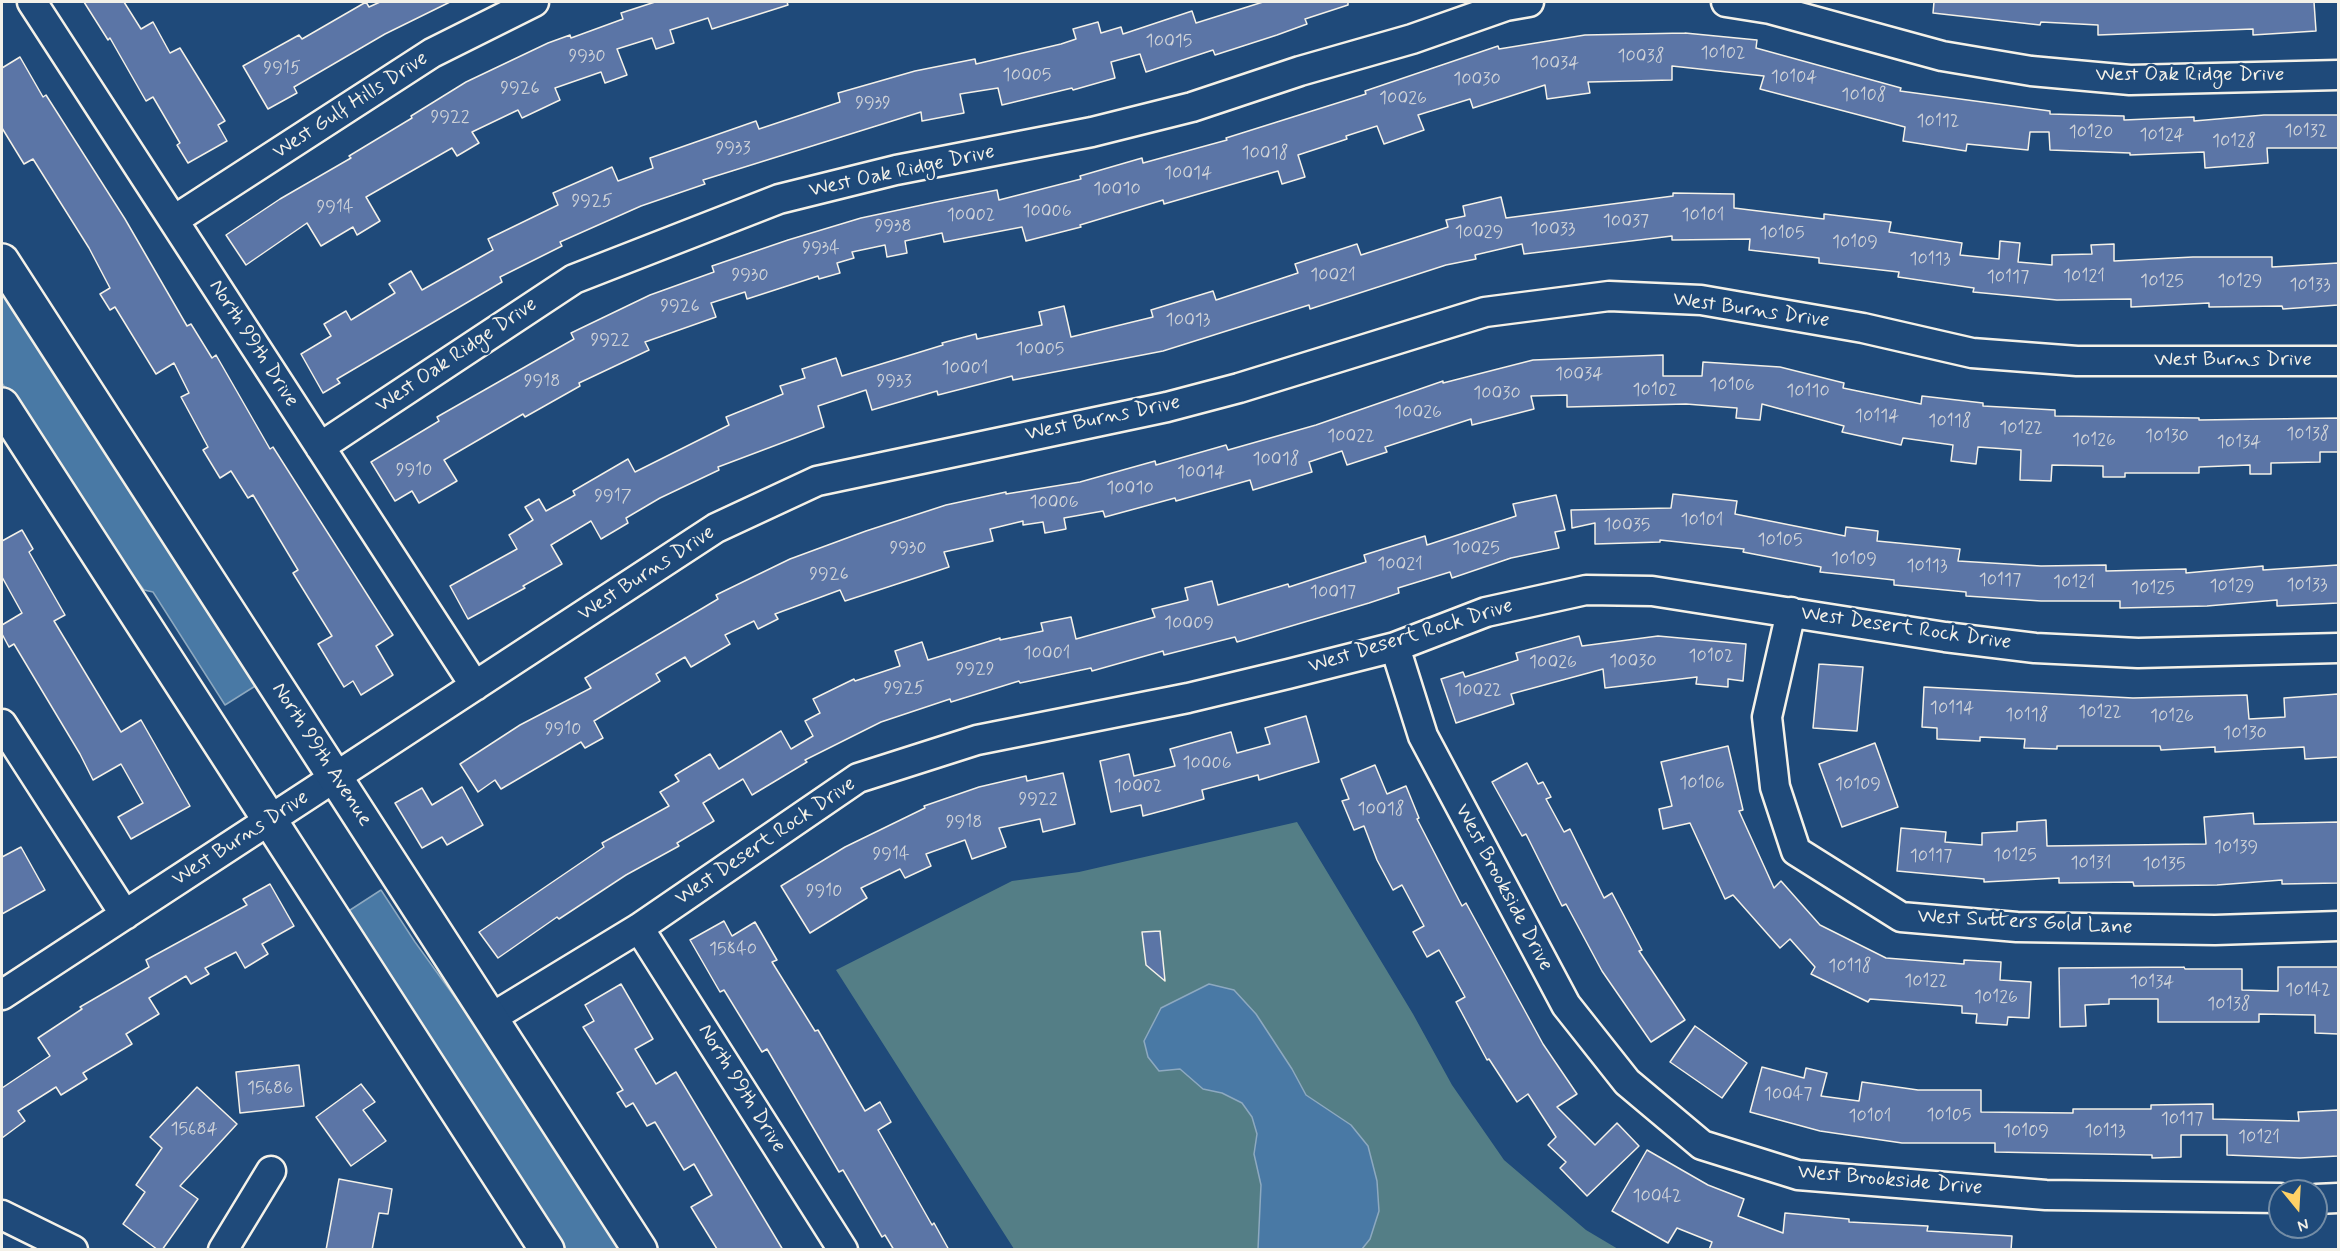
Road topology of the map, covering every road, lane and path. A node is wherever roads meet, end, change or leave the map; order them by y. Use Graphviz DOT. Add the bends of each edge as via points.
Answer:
graph roads {
  1 [pos="32,2"];
  2 [pos="534,2"];
  3 [pos="1529,2"];
  4 [pos="1726,2"];
  5 [pos="2338,75"];
  6 [pos="174,220"];
  7 [pos="2,261"];
  8 [pos="2338,361"];
  9 [pos="2,405"];
  10 [pos="320,447"];
  11 [pos="1791,612"];
  12 [pos="1395,647"];
  13 [pos="2338,648"];
  14 [pos="475,686"];
  15 [pos="2,724"];
  16 [pos="336,778"];
  17 [pos="269,820"];
  18 [pos="124,915"];
  19 [pos="2338,926"];
  20 [pos="639,928"];
  21 [pos="2,995"];
  22 [pos="491,1018"];
  23 [pos="271,1171"];
  24 [pos="2268,1198"];
  25 [pos="2,1215"];
  26 [pos="73,1250"];
  27 [pos="223,1250"];
  28 [pos="547,1250"];
  29 [pos="640,1250"];
  30 [pos="843,1250"];
  1 -- 6 [label="street, North 99th Drive"];
  2 -- 6 [label="street, West Gulf Hills Drive" via="432,53"];
  3 -- 10 [label="street, West Oak Ridge Drive" via="1506,6 1192,107 779,199 574,279"];
  4 -- 5 [label="street, West Oak Ridge Drive" via="1770,9 1942,56 2031,71 2130,80"];
  6 -- 10 [label="street, North 99th Drive"];
  7 -- 16 [label="main road, North 99th Avenue"];
  8 -- 14 [label="street, West Burns Drive" via="2077,361 1972,353 1863,328 1701,300 1609,296 1485,312 1167,407 817,481 716,528"];
  9 -- 17 [label="main road"];
  10 -- 14 [label="street, North 99th Drive"];
  11 -- 12 [label="street, West Desert Rock Drive" via="1652,591 1586,590 1486,612"];
  11 -- 13 [label="street, West Desert Rock Drive" via="2035,648 2138,653"];
  11 -- 19 [label="street, West Sutters Gold Lane" via="1767,717 1775,787 1796,851 1901,917 2017,927 2215,930"];
  12 -- 20 [label="street, West Desert Rock Drive" via="1188,698 977,740 858,778"];
  12 -- 24 [label="street, West Brookside Drive" via="1423,736 1566,1005 1627,1082 1702,1145 1798,1174 2046,1196"];
  14 -- 16 [label="street, West Burns Drive"];
  15 -- 18 [label="street"];
  16 -- 17 [label="street, West Burns Drive"];
  16 -- 22 [label="main road, North 99th Avenue"];
  17 -- 18 [label="street, West Burns Drive"];
  17 -- 28 [label="main road"];
  18 -- 21 [label="street, West Burns Drive"];
  20 -- 22 [label="street, West Desert Rock Drive"];
  20 -- 30 [label="street, North 99th Drive"];
  22 -- 29 [label="main road, North 99th Avenue"];
  23 -- 27 [label="street"];
  25 -- 26 [label="street"];
}
